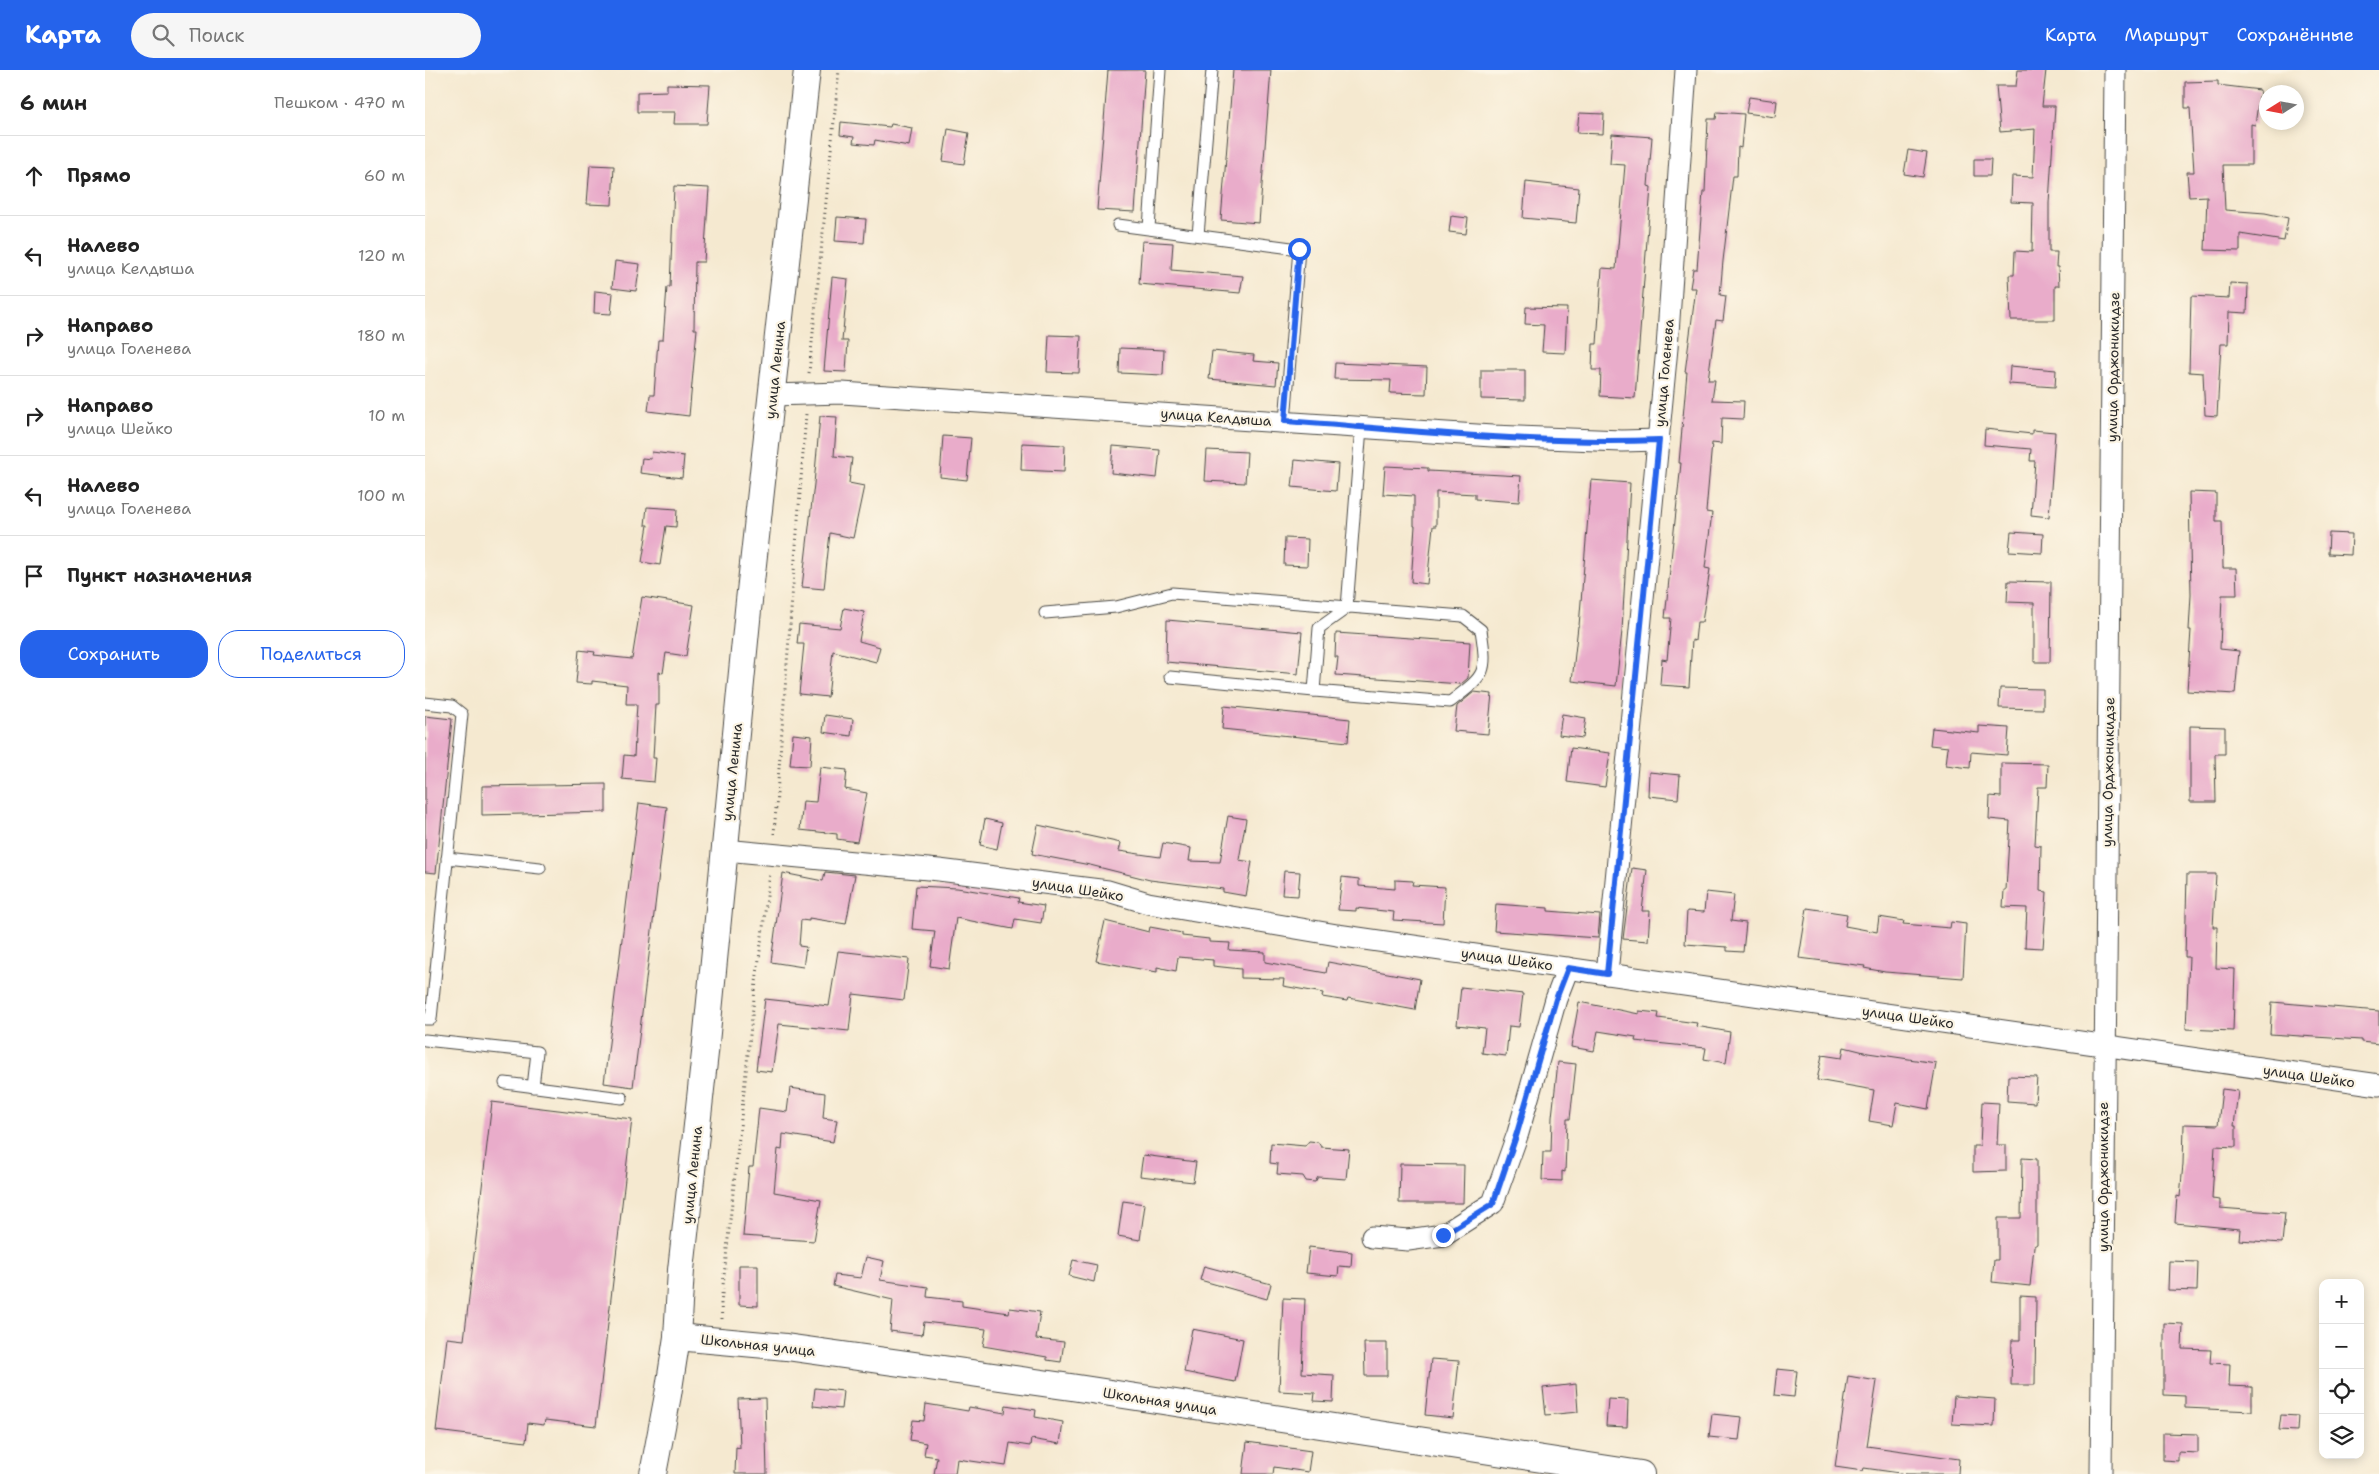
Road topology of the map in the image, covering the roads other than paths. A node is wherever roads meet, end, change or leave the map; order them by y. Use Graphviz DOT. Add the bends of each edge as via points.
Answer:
graph roads {
  1 [pos="807,70"];
  2 [pos="1161,70"];
  3 [pos="1212,70"];
  4 [pos="1685,70"];
  5 [pos="2115,70"];
  6 [pos="1118,225"];
  7 [pos="1149,228"];
  8 [pos="1198,235"];
  9 [pos="773,395"];
  10 [pos="1285,421"];
  11 [pos="1361,427"];
  12 [pos="1659,440"];
  13 [pos="1347,608"];
  14 [pos="1045,613"];
  15 [pos="1170,677"];
  16 [pos="1314,691"];
  17 [pos="425,703"];
  18 [pos="725,850"];
  19 [pos="447,858"];
  20 [pos="540,868"];
  21 [pos="1568,968"];
  22 [pos="1607,974"];
  23 [pos="425,1018"];
  24 [pos="425,1040"];
  25 [pos="2105,1046"];
  26 [pos="505,1083"];
  27 [pos="2379,1085"];
  28 [pos="533,1087"];
  29 [pos="622,1098"];
  30 [pos="1372,1237"];
  31 [pos="677,1337"];
  32 [pos="1594,1471"];
  33 [pos="653,1474"];
  34 [pos="1641,1474"];
  35 [pos="2101,1474"];
  1 -- 9 [label="street, улица Ленина"];
  2 -- 7 [label="lane"];
  3 -- 8 [label="lane"];
  4 -- 12 [label="street, улица Голенева"];
  5 -- 25 [label="street, улица Орджоникидзе"];
  6 -- 7 [label="lane"];
  7 -- 8 [label="lane"];
  8 -- 10 [label="lane" via="1299,249"];
  9 -- 10 [label="street, улица Келдыша" via="842,393 943,398"];
  9 -- 18 [label="street, улица Ленина"];
  10 -- 11 [label="street, улица Келдыша"];
  11 -- 12 [label="street, улица Келдыша" via="1622,442"];
  11 -- 13 [label="lane"];
  12 -- 22 [label="street, улица Голенева"];
  13 -- 14 [label="lane" via="1172,593 1116,606"];
  13 -- 16 [label="lane" via="1319,628"];
  13 -- 16 [label="lane" via="1463,616 1481,630 1483,673 1450,702"];
  15 -- 16 [label="lane"];
  17 -- 19 [label="lane" via="451,706 462,714"];
  18 -- 21 [label="street, улица Шейко" via="939,870 1108,891 1148,903 1337,935"];
  18 -- 31 [label="street, улица Ленина" via="681,1270"];
  19 -- 20 [label="lane"];
  19 -- 23 [label="lane" via="431,1019"];
  21 -- 22 [label="street, улица Шейко"];
  21 -- 30 [label="street" via="1493,1204 1443,1235 1408,1240"];
  22 -- 25 [label="street, улица Шейко"];
  24 -- 28 [label="lane" via="537,1052"];
  25 -- 27 [label="street, улица Шейко"];
  25 -- 35 [label="street, улица Орджоникидзе"];
  26 -- 28 [label="lane"];
  28 -- 29 [label="lane"];
  31 -- 32 [label="street, Школьная улица" via="786,1347 1071,1387"];
  31 -- 33 [label="street, улица Ленина"];
  32 -- 34 [label="street, Школьная улица"];
}
